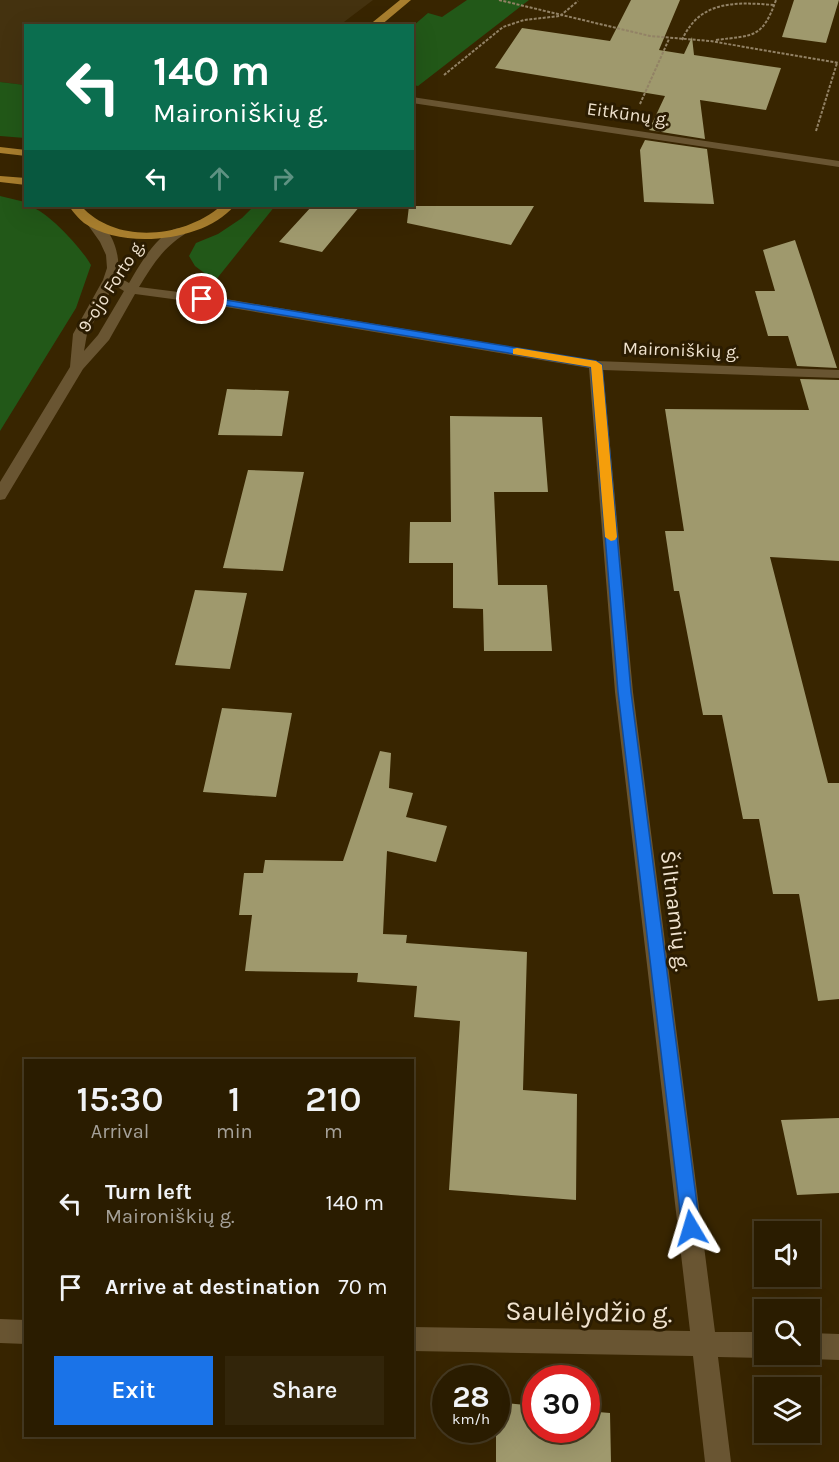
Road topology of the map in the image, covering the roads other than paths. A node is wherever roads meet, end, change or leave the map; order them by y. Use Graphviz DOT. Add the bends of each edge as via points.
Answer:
graph roads {
  1 [pos="406,0"];
  2 [pos="376,24"];
  3 [pos="414,100"];
  4 [pos="0,150"];
  5 [pos="24,153"];
  6 [pos="839,164"];
  7 [pos="0,179"];
  8 [pos="24,182"];
  9 [pos="76,207"];
  10 [pos="227,207"];
  11 [pos="94,225"];
  12 [pos="181,231"];
  13 [pos="111,278"];
  14 [pos="132,290"];
  15 [pos="596,365"];
  16 [pos="77,367"];
  17 [pos="839,374"];
  18 [pos="0,495"];
  19 [pos="0,1331"];
  20 [pos="24,1332"];
  21 [pos="414,1339"];
  22 [pos="705,1345"];
  23 [pos="754,1346"];
  24 [pos="820,1346"];
  25 [pos="839,1347"];
  26 [pos="718,1462"];
  1 -- 2 [label="main road"];
  3 -- 6 [label="street, Eitkūnų g."];
  4 -- 5 [label="main road"];
  7 -- 8 [label="main road"];
  9 -- 11 [label="main road"];
  10 -- 12 [label="main road" via="205,223"];
  11 -- 12 [label="main road" via="134,235"];
  11 -- 13 [label="street, 9-ojo Forto g." via="113,253"];
  12 -- 14 [label="street, 9-ojo Forto g." via="151,256"];
  13 -- 14 [label="street"];
  13 -- 16 [label="street, 9-ojo Forto g." via="79,335"];
  14 -- 15 [label="street, Maironiškių g."];
  14 -- 16 [label="street, 9-ojo Forto g." via="104,337"];
  15 -- 17 [label="street, Maironiškių g."];
  15 -- 22 [label="street, Šiltnamių g." via="624,692"];
  16 -- 18 [label="street, 9-ojo Forto g."];
  19 -- 20 [label="street"];
  21 -- 22 [label="street, Saulėlydžio g."];
  22 -- 23 [label="street, Saulėlydžio g."];
  22 -- 26 [label="street, Šiltnamių g."];
  24 -- 25 [label="street"];
}
